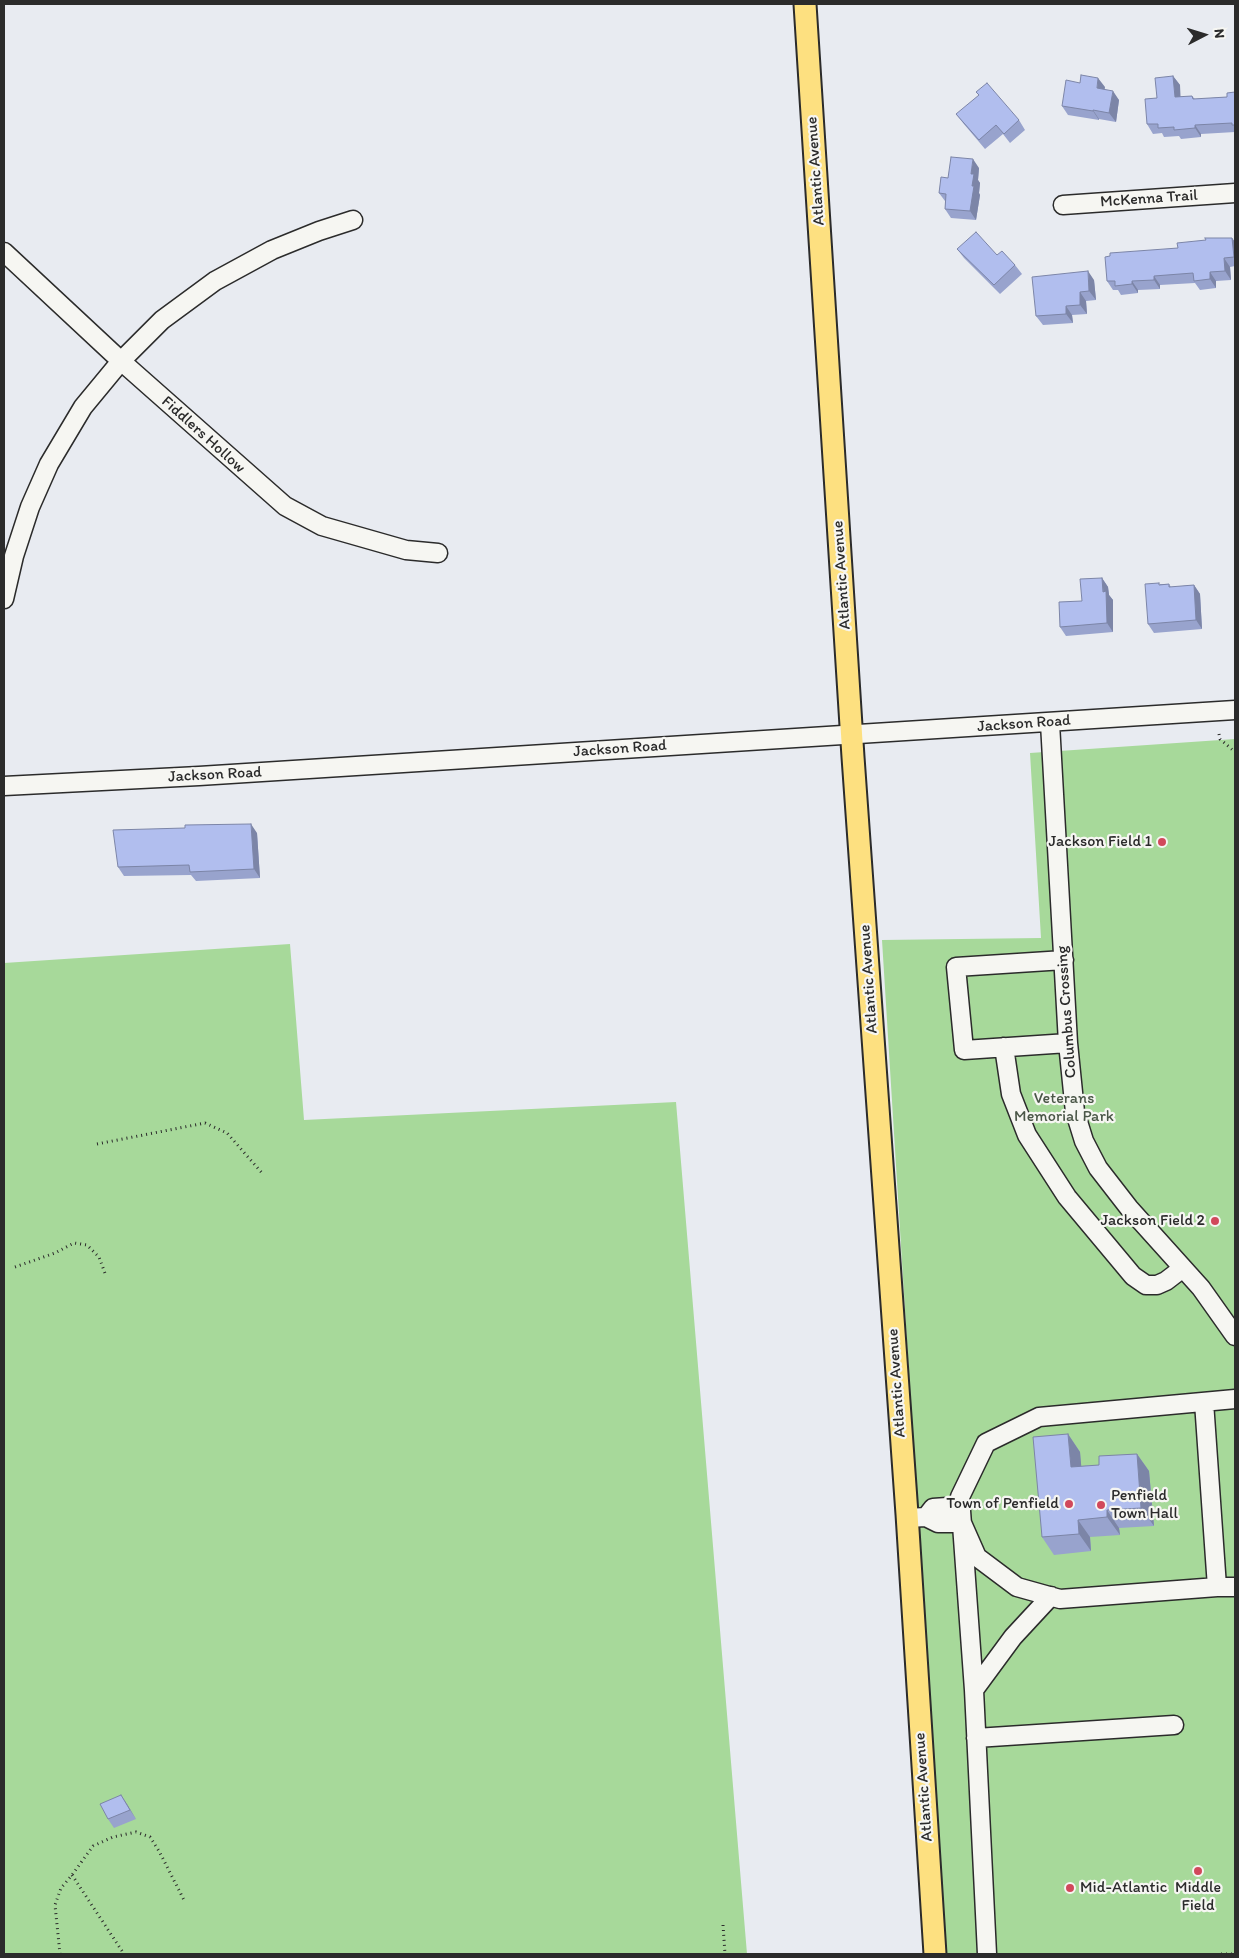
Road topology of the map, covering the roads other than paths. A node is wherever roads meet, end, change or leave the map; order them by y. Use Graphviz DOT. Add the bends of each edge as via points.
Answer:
graph roads {
  1 [pos="805,4"];
  2 [pos="1235,193"];
  3 [pos="1063,205"];
  4 [pos="353,220"];
  5 [pos="4,252"];
  6 [pos="121,361"];
  7 [pos="438,553"];
  8 [pos="4,600"];
  9 [pos="1235,710"];
  10 [pos="1050,723"];
  11 [pos="852,734"];
  12 [pos="4,786"];
  13 [pos="1064,960"];
  14 [pos="1068,1043"];
  15 [pos="1004,1047"];
  16 [pos="1183,1268"];
  17 [pos="1235,1336"];
  18 [pos="1235,1399"];
  19 [pos="1204,1402"];
  20 [pos="962,1515"];
  21 [pos="916,1517"];
  22 [pos="1235,1587"];
  23 [pos="1217,1588"];
  24 [pos="1051,1596"];
  25 [pos="974,1690"];
  26 [pos="1174,1725"];
  27 [pos="976,1738"];
  28 [pos="935,1954"];
  29 [pos="986,1954"];
  1 -- 11 [label="main road, Atlantic Avenue"];
  2 -- 3 [label="street, McKenna Trail"];
  4 -- 6 [label="street" via="289,243 215,281 162,320"];
  5 -- 6 [label="street, Fiddlers Hollow"];
  6 -- 7 [label="street, Fiddlers Hollow" via="285,506 322,526 406,550"];
  6 -- 8 [label="street" via="83,407 49,464 30,507"];
  9 -- 10 [label="street, Jackson Road"];
  10 -- 11 [label="street, Jackson Road"];
  10 -- 13 [label="street, Columbus Crossing"];
  11 -- 12 [label="street, Jackson Road"];
  11 -- 21 [label="main road, Atlantic Avenue"];
  13 -- 14 [label="street, Columbus Crossing"];
  13 -- 15 [label="street" via="956,968 964,1050"];
  14 -- 15 [label="street"];
  14 -- 16 [label="street, Columbus Crossing" via="1074,1112 1084,1141 1098,1168 1129,1208"];
  15 -- 16 [label="street" via="1011,1094 1027,1135 1067,1197 1133,1276 1146,1285 1158,1286"];
  16 -- 17 [label="street, Columbus Crossing"];
  18 -- 19 [label="street"];
  19 -- 20 [label="street" via="1038,1417 986,1444 960,1497"];
  19 -- 23 [label="street"];
  20 -- 21 [label="street" via="938,1524"];
  20 -- 24 [label="street" via="976,1557 1018,1587"];
  20 -- 25 [label="street"];
  21 -- 28 [label="main road, Atlantic Avenue"];
  22 -- 23 [label="street"];
  23 -- 24 [label="street" via="1060,1599"];
  24 -- 25 [label="street" via="1012,1637"];
  25 -- 27 [label="street"];
  26 -- 27 [label="street"];
  27 -- 29 [label="street"];
}
